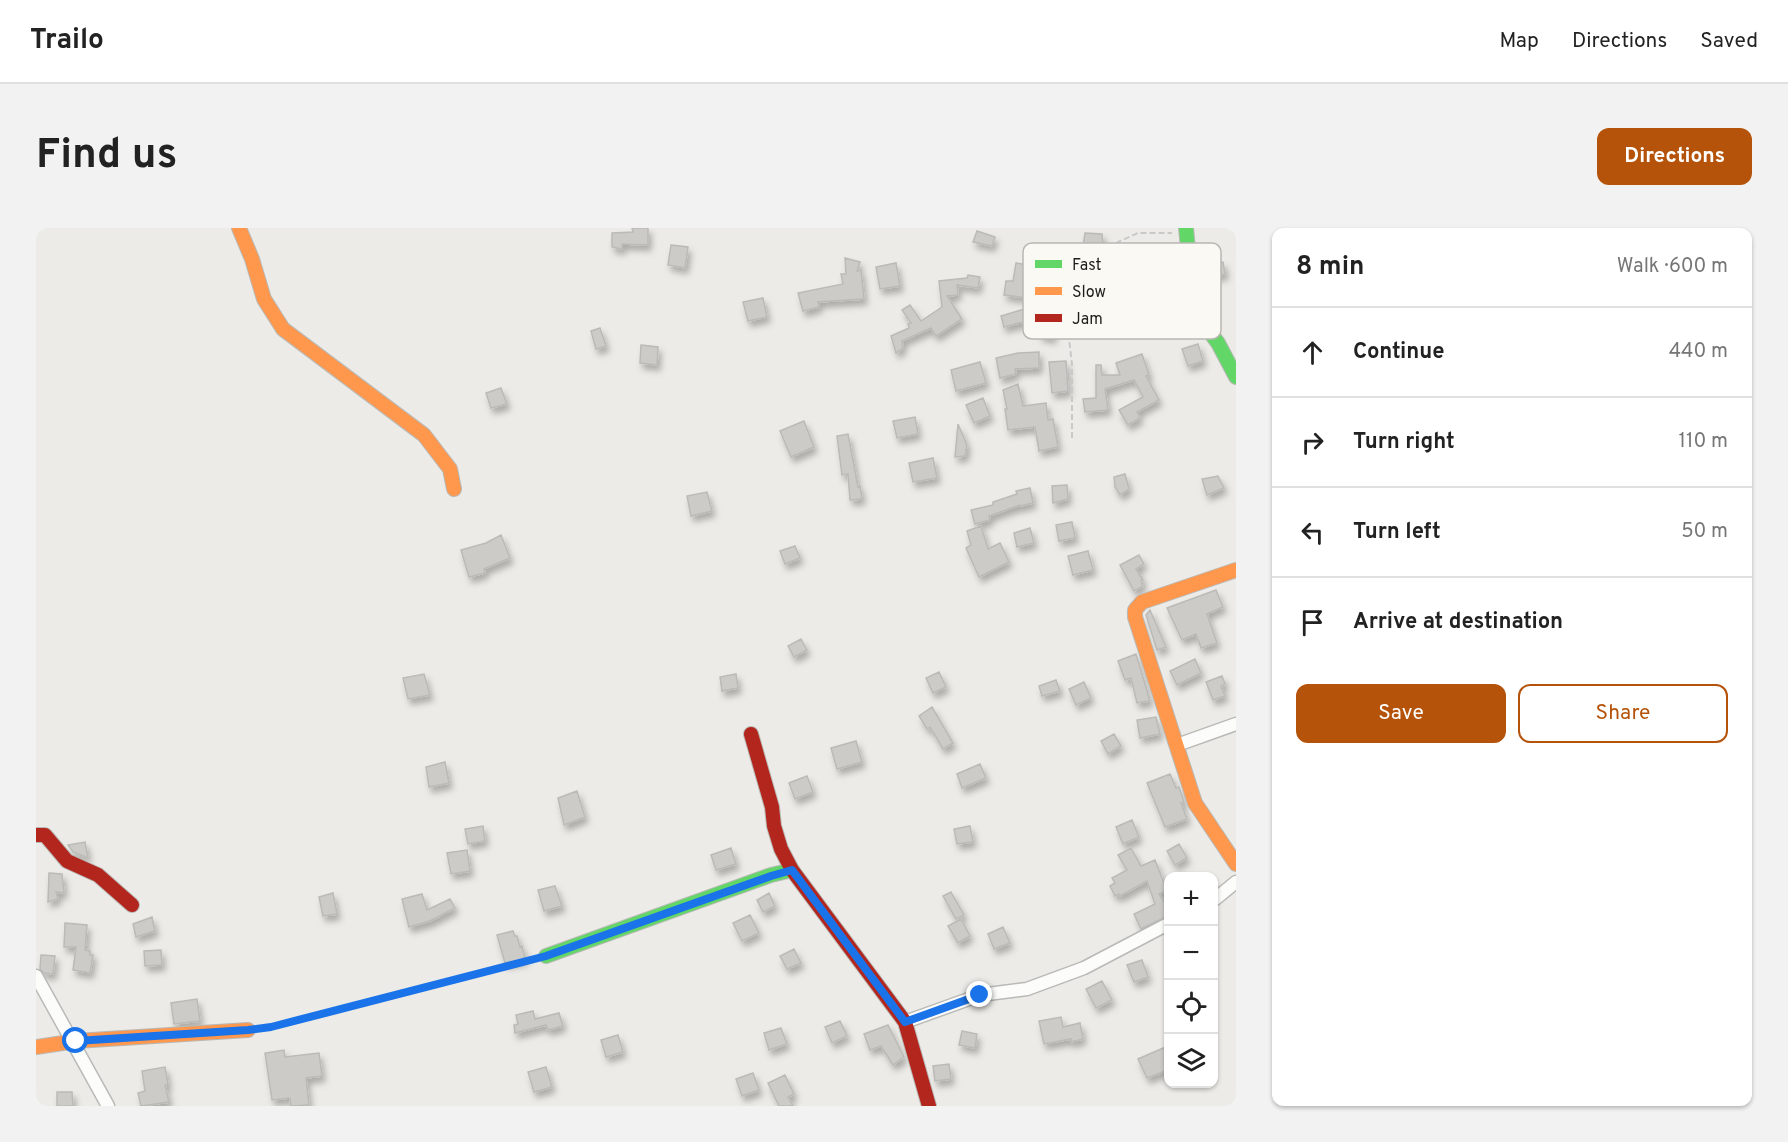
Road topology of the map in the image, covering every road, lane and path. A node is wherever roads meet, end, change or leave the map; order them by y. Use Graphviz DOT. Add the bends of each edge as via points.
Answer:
graph roads {
  1 [pos="239,228"];
  2 [pos="1186,230"];
  3 [pos="1117,243"];
  4 [pos="1069,339"];
  5 [pos="1215,339"];
  6 [pos="1236,377"];
  7 [pos="1072,438"];
  8 [pos="454,489"];
  9 [pos="1236,570"];
  10 [pos="1236,724"];
  11 [pos="751,734"];
  12 [pos="1178,745"];
  13 [pos="36,835"];
  14 [pos="1236,864"];
  15 [pos="792,870"];
  16 [pos="1236,882"];
  17 [pos="1218,897"];
  18 [pos="132,905"];
  19 [pos="1164,926"];
  20 [pos="546,956"];
  21 [pos="36,976"];
  22 [pos="905,1022"];
  23 [pos="248,1030"];
  24 [pos="72,1042"];
  25 [pos="36,1047"];
  26 [pos="108,1106"];
  27 [pos="929,1106"];
  1 -- 8 [label="street" via="264,298 283,329 424,435 450,469"];
  2 -- 3 [label="path" via="1138,233"];
  4 -- 7 [label="path"];
  5 -- 6 [label="street"];
  9 -- 12 [label="street" via="1142,603 1135,609"];
  10 -- 12 [label="street"];
  11 -- 15 [label="street" via="774,826"];
  12 -- 14 [label="street" via="1195,803"];
  13 -- 18 [label="street" via="45,835 68,861 98,875"];
  15 -- 20 [label="street"];
  15 -- 22 [label="street"];
  16 -- 17 [label="street"];
  19 -- 22 [label="street" via="1084,968 1027,989 980,995"];
  20 -- 23 [label="path"];
  21 -- 24 [label="street"];
  22 -- 27 [label="street"];
  23 -- 24 [label="street"];
  24 -- 25 [label="street"];
  24 -- 26 [label="street"];
}
